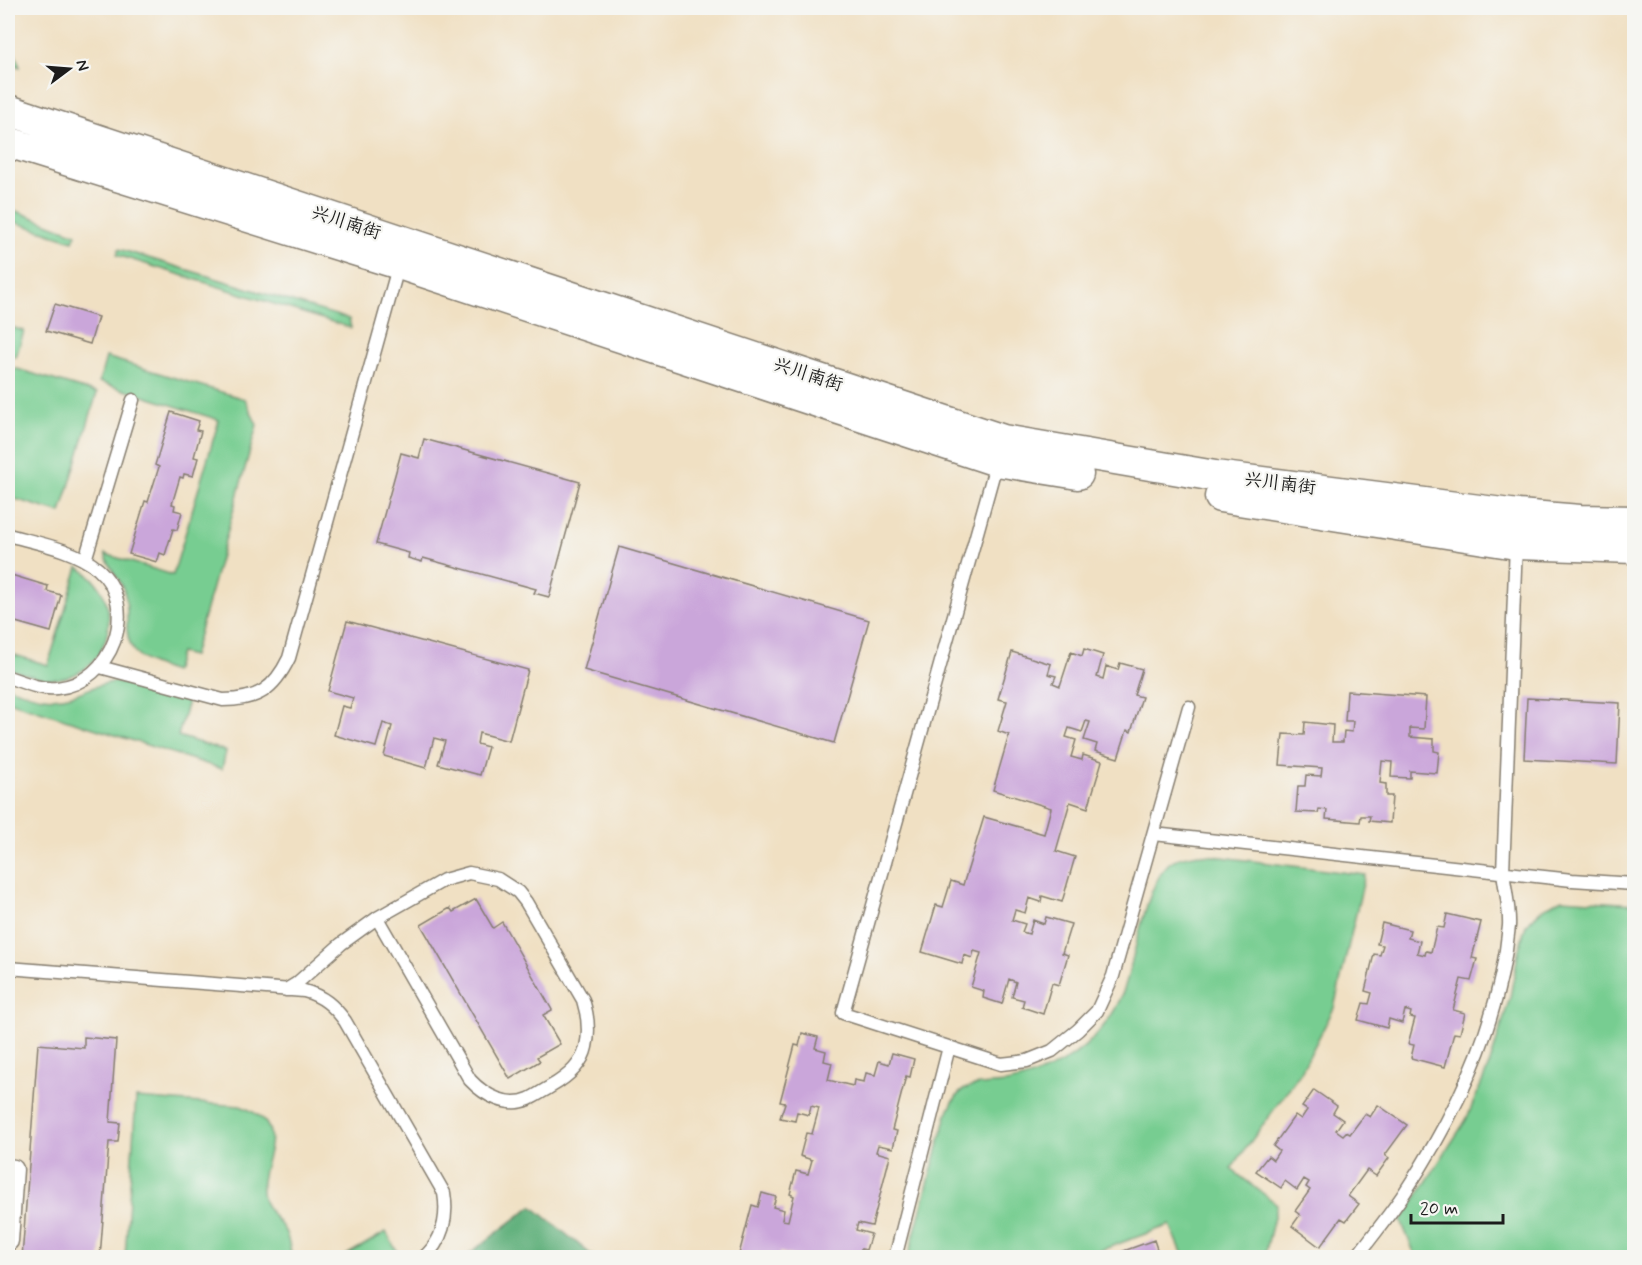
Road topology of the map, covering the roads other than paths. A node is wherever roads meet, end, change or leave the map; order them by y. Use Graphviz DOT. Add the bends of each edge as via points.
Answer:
graph roads {
  1 [pos="8,111"];
  2 [pos="8,142"];
  3 [pos="399,264"];
  4 [pos="133,400"];
  5 [pos="997,461"];
  6 [pos="1635,521"];
  7 [pos="8,535"];
  8 [pos="1516,544"];
  9 [pos="1635,548"];
  10 [pos="85,560"];
  11 [pos="100,667"];
  12 [pos="8,677"];
  13 [pos="1189,707"];
  14 [pos="1154,834"];
  15 [pos="1503,872"];
  16 [pos="1635,884"];
  17 [pos="377,918"];
  18 [pos="8,968"];
  19 [pos="286,990"];
  20 [pos="949,1047"];
  21 [pos="8,1168"];
  22 [pos="8,1241"];
  23 [pos="423,1257"];
  24 [pos="895,1257"];
  25 [pos="1356,1257"];
  1 -- 6 [label="street, 兴川南街" via="1003,440 1215,476 1518,516"];
  2 -- 3 [label="street, 兴川南街"];
  3 -- 5 [label="street, 兴川南街"];
  3 -- 11 [label="lane" via="290,658 282,673 272,685 250,698 223,700"];
  4 -- 10 [label="lane"];
  5 -- 8 [label="street, 兴川南街"];
  5 -- 20 [label="lane" via="843,1013"];
  7 -- 10 [label="lane"];
  8 -- 9 [label="street, 兴川南街"];
  8 -- 15 [label="lane"];
  10 -- 11 [label="lane" via="107,579 117,601 115,638"];
  11 -- 12 [label="lane" via="83,680 58,688 34,686"];
  13 -- 14 [label="lane"];
  14 -- 15 [label="lane"];
  14 -- 20 [label="lane" via="1113,976 1097,1011 1052,1051 1027,1060 1001,1064"];
  15 -- 16 [label="lane"];
  15 -- 25 [label="lane" via="1509,924 1484,1041 1447,1123 1405,1193"];
  17 -- 17 [label="lane" via="455,875 486,875 510,885 526,902 583,1000 589,1031 578,1064 564,1079 519,1102 496,1099 477,1088"];
  17 -- 19 [label="lane"];
  18 -- 19 [label="lane"];
  19 -- 23 [label="lane" via="318,995 336,1009 440,1184 445,1221 439,1237"];
  20 -- 24 [label="lane"];
  21 -- 22 [label="street" via="14,1168"];
}
